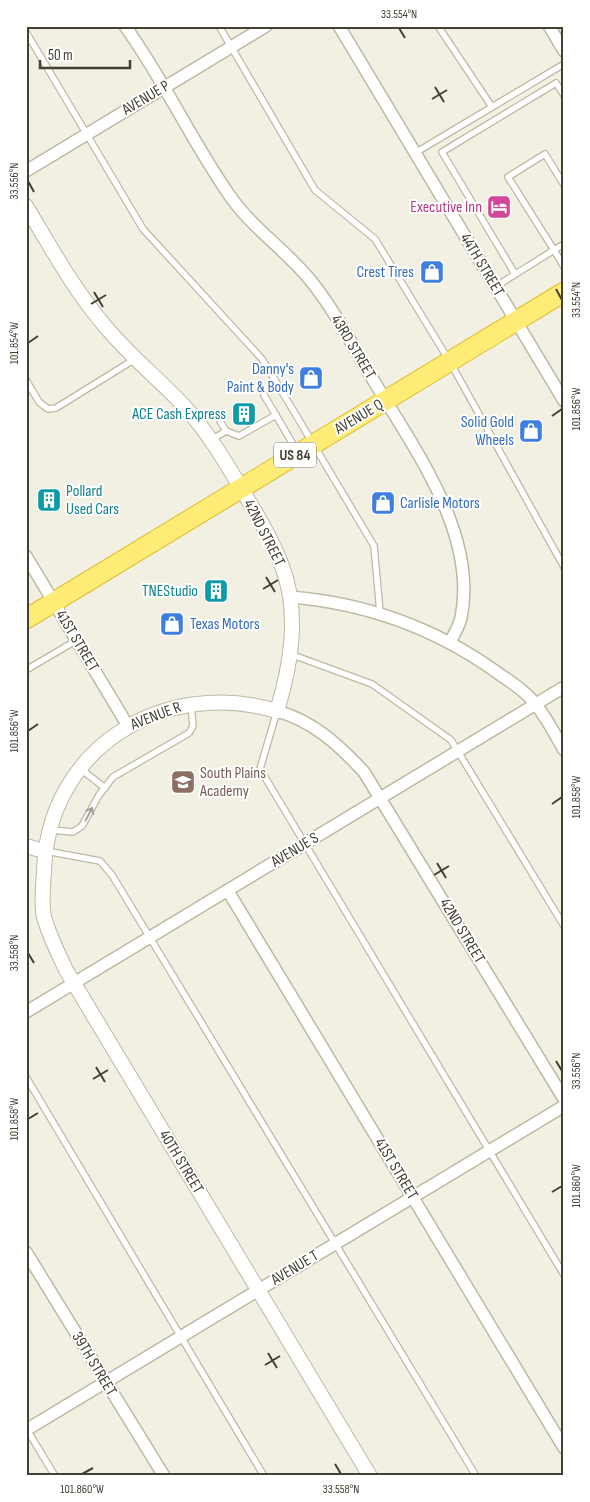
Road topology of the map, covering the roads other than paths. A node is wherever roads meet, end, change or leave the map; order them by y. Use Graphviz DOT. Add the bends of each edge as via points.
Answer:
graph roads {
  1 [pos="125,26"];
  2 [pos="219,26"];
  3 [pos="266,26"];
  4 [pos="339,26"];
  5 [pos="438,26"];
  6 [pos="549,26"];
  7 [pos="26,32"];
  8 [pos="231,47"];
  9 [pos="564,51"];
  10 [pos="564,64"];
  11 [pos="165,87"];
  12 [pos="564,95"];
  13 [pos="492,107"];
  14 [pos="87,133"];
  15 [pos="415,153"];
  16 [pos="26,171"];
  17 [pos="564,185"];
  18 [pos="26,206"];
  19 [pos="564,244"];
  20 [pos="554,250"];
  21 [pos="564,267"];
  22 [pos="515,274"];
  23 [pos="495,287"];
  24 [pos="564,292"];
  25 [pos="516,322"];
  26 [pos="135,360"];
  27 [pos="450,362"];
  28 [pos="26,380"];
  29 [pos="264,395"];
  30 [pos="385,401"];
  31 [pos="564,401"];
  32 [pos="276,415"];
  33 [pos="220,421"];
  34 [pos="226,431"];
  35 [pos="211,440"];
  36 [pos="306,449"];
  37 [pos="241,488"];
  38 [pos="26,556"];
  39 [pos="564,567"];
  40 [pos="290,597"];
  41 [pos="54,602"];
  42 [pos="380,612"];
  43 [pos="26,619"];
  44 [pos="77,640"];
  45 [pos="450,642"];
  46 [pos="290,654"];
  47 [pos="26,670"];
  48 [pos="564,687"];
  49 [pos="190,704"];
  50 [pos="536,704"];
  51 [pos="277,711"];
  52 [pos="128,726"];
  53 [pos="564,750"];
  54 [pos="459,751"];
  55 [pos="80,768"];
  56 [pos="105,788"];
  57 [pos="382,798"];
  58 [pos="49,830"];
  59 [pos="306,844"];
  60 [pos="26,846"];
  61 [pos="44,850"];
  62 [pos="228,891"];
  63 [pos="564,926"];
  64 [pos="151,937"];
  65 [pos="74,983"];
  66 [pos="26,1012"];
  67 [pos="26,1077"];
  68 [pos="564,1099"];
  69 [pos="564,1106"];
  70 [pos="489,1151"];
  71 [pos="413,1197"];
  72 [pos="335,1243"];
  73 [pos="26,1252"];
  74 [pos="564,1275"];
  75 [pos="258,1290"];
  76 [pos="181,1337"];
  77 [pos="106,1383"];
  78 [pos="26,1429"];
  79 [pos="564,1448"];
  80 [pos="55,1476"];
  81 [pos="164,1476"];
  82 [pos="264,1476"];
  83 [pos="370,1476"];
  84 [pos="476,1476"];
  1 -- 11 [label="street, 43RD STREET"];
  2 -- 8 [label="lane"];
  3 -- 8 [label="street, AVENUE P"];
  4 -- 15 [label="street, 44TH STREET"];
  5 -- 13 [label="lane"];
  6 -- 9 [label="street"];
  7 -- 14 [label="lane"];
  8 -- 11 [label="street, AVENUE P"];
  8 -- 27 [label="lane" via="315,190 376,239"];
  10 -- 13 [label="lane"];
  11 -- 14 [label="street, AVENUE P"];
  11 -- 30 [label="street, 43RD STREET" via="230,196 312,282"];
  12 -- 22 [label="lane" via="556,83 442,152"];
  13 -- 15 [label="lane"];
  14 -- 16 [label="street, AVENUE P"];
  14 -- 36 [label="lane" via="143,229 262,359"];
  15 -- 23 [label="street, 44TH STREET"];
  17 -- 20 [label="lane" via="545,154 508,177"];
  18 -- 26 [label="street, 42ND STREET" via="81,295"];
  19 -- 20 [label="lane"];
  20 -- 21 [label="lane"];
  20 -- 22 [label="lane"];
  22 -- 23 [label="lane"];
  23 -- 25 [label="street, 44TH STREET"];
  24 -- 25 [label="highway, AVENUE Q / US 84"];
  25 -- 27 [label="highway, AVENUE Q / US 84"];
  25 -- 31 [label="street, 44TH STREET"];
  26 -- 28 [label="lane" via="56,408 48,409 39,402"];
  26 -- 35 [label="street, 42ND STREET" via="184,405"];
  27 -- 30 [label="highway, AVENUE Q / US 84"];
  27 -- 39 [label="lane"];
  29 -- 32 [label="lane"];
  30 -- 36 [label="highway, AVENUE Q / US 84"];
  30 -- 45 [label="street, 43RD STREET" via="433,480 450,519 462,576 463,602 460,620"];
  32 -- 34 [label="lane" via="239,436"];
  32 -- 36 [label="lane"];
  33 -- 34 [label="lane"];
  34 -- 35 [label="lane"];
  35 -- 37 [label="street, 42ND STREET"];
  36 -- 37 [label="highway, AVENUE Q / US 84"];
  36 -- 42 [label="lane" via="374,546"];
  37 -- 40 [label="street, 42ND STREET" via="283,568"];
  37 -- 41 [label="highway, AVENUE Q / US 84"];
  38 -- 41 [label="street, 41ST STREET"];
  40 -- 42 [label="street" via="341,602"];
  40 -- 46 [label="street, 42ND STREET"];
  41 -- 43 [label="highway, AVENUE Q / US 84"];
  41 -- 44 [label="street, 41ST STREET"];
  42 -- 45 [label="street"];
  44 -- 47 [label="lane"];
  44 -- 52 [label="street, 41ST STREET"];
  45 -- 50 [label="street" via="514,684"];
  46 -- 51 [label="street, 42ND STREET"];
  46 -- 54 [label="lane" via="372,684 452,740"];
  48 -- 50 [label="street, AVENUE S"];
  49 -- 51 [label="street, AVENUE R" via="218,701"];
  49 -- 52 [label="street, AVENUE R" via="167,709"];
  49 -- 56 [label="lane" via="193,726 189,734 113,777"];
  50 -- 53 [label="street"];
  50 -- 54 [label="street, AVENUE S"];
  51 -- 57 [label="street, 42ND STREET" via="318,730 344,750"];
  51 -- 59 [label="lane" via="260,769"];
  52 -- 55 [label="street, AVENUE R"];
  54 -- 57 [label="street, AVENUE S"];
  54 -- 63 [label="lane"];
  55 -- 56 [label="lane"];
  55 -- 58 [label="street, AVENUE R" via="63,795"];
  58 -- 56 [label="lane, one-way" via="73,832 82,826"];
  57 -- 59 [label="street, AVENUE S"];
  57 -- 68 [label="street, 42ND STREET"];
  58 -- 61 [label="street, AVENUE R"];
  59 -- 62 [label="street, AVENUE S"];
  59 -- 70 [label="lane"];
  60 -- 61 [label="street"];
  61 -- 64 [label="lane" via="100,861 112,874"];
  61 -- 65 [label="street, 40TH STREET" via="44,916"];
  62 -- 64 [label="street, AVENUE S"];
  62 -- 71 [label="street, 41ST STREET"];
  64 -- 65 [label="street, AVENUE S"];
  64 -- 72 [label="lane"];
  65 -- 66 [label="street, AVENUE S"];
  65 -- 75 [label="street, 40TH STREET"];
  67 -- 76 [label="lane"];
  69 -- 70 [label="street, AVENUE T"];
  70 -- 71 [label="street, AVENUE T"];
  70 -- 74 [label="lane"];
  71 -- 72 [label="street, AVENUE T"];
  71 -- 79 [label="street, 41ST STREET"];
  72 -- 75 [label="street, AVENUE T"];
  72 -- 84 [label="lane"];
  73 -- 77 [label="street, 39TH STREET"];
  75 -- 76 [label="street, AVENUE T"];
  75 -- 83 [label="street, 40TH STREET"];
  76 -- 77 [label="street, AVENUE T"];
  76 -- 82 [label="lane"];
  77 -- 78 [label="street, AVENUE T"];
  77 -- 81 [label="street, 39TH STREET"];
  78 -- 80 [label="lane"];
}
